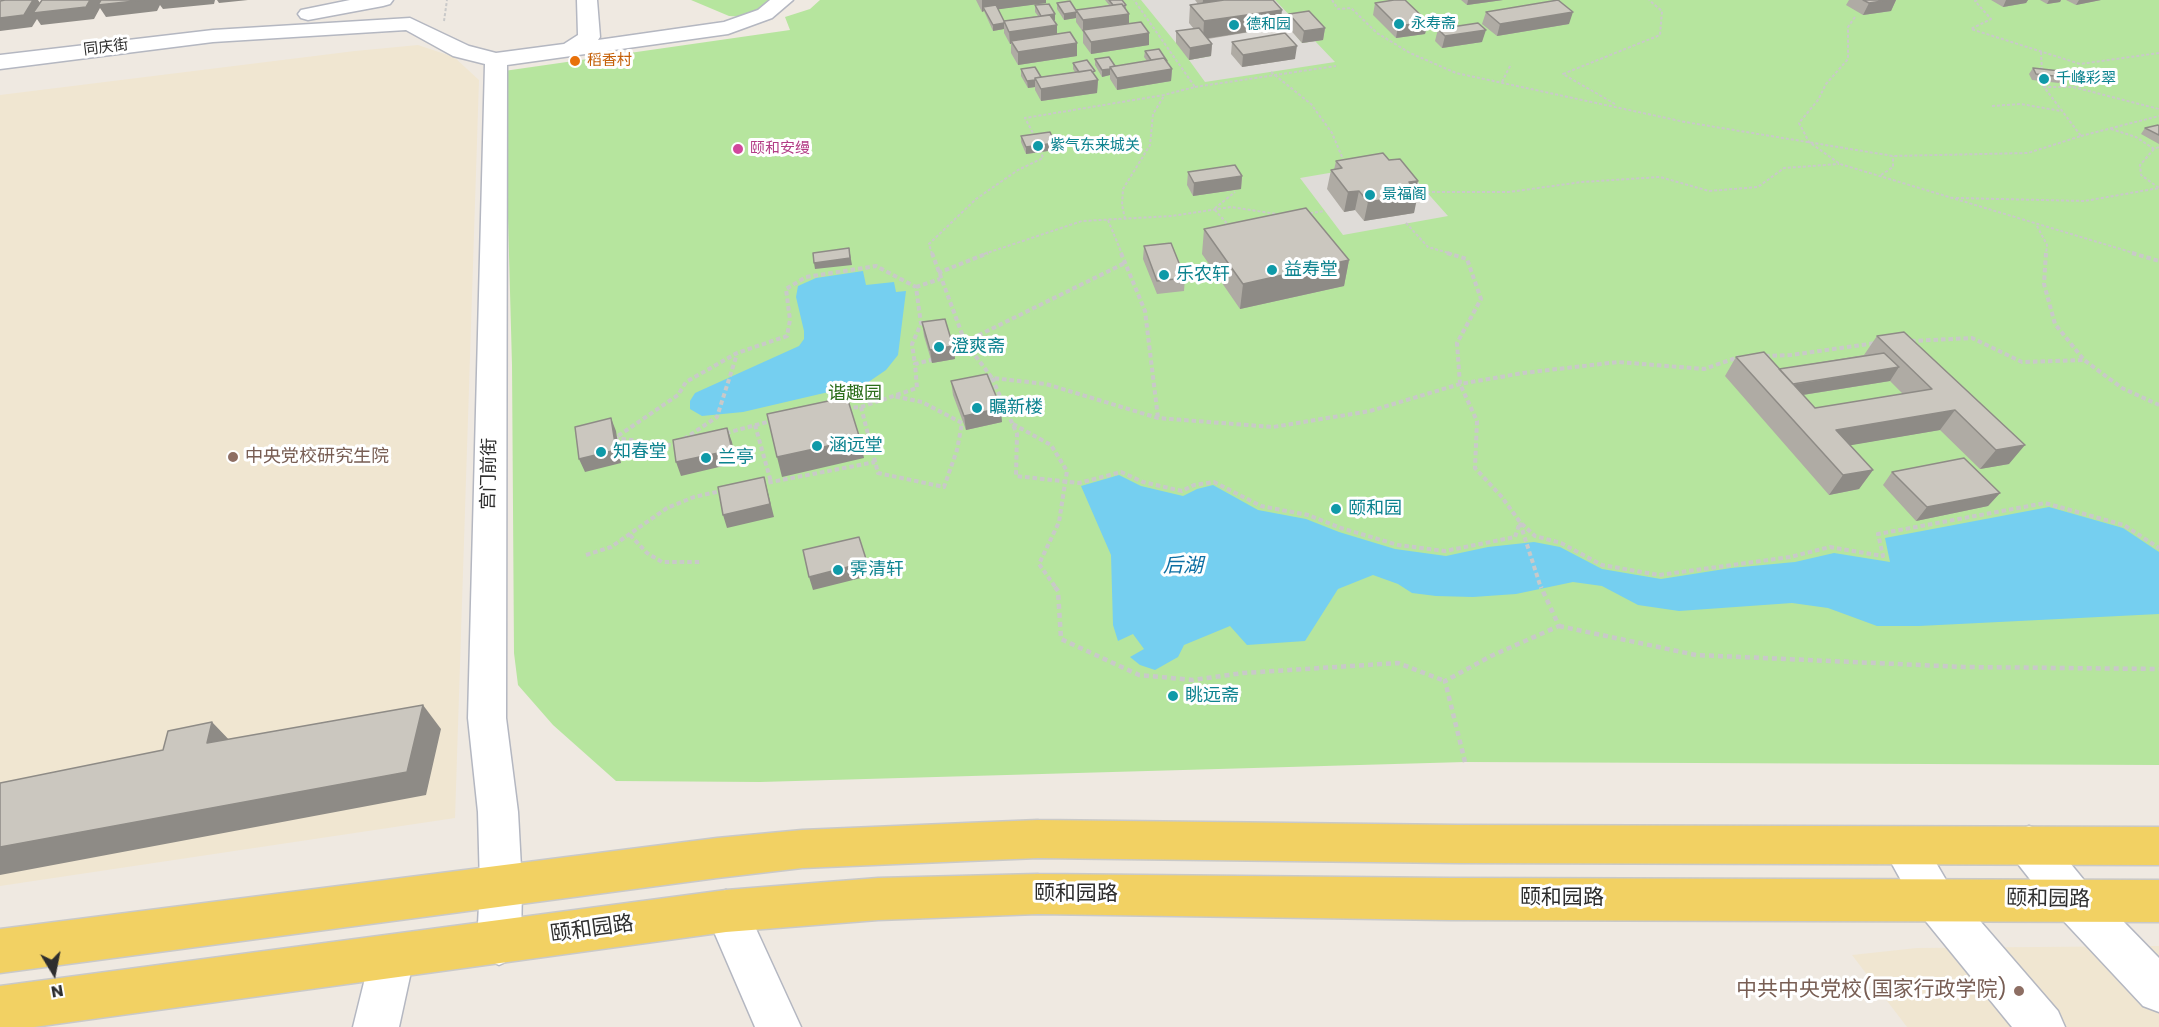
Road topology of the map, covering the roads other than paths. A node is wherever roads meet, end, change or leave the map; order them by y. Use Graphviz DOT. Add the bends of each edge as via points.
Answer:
graph roads {
  1 [pos="383,0"];
  2 [pos="587,0"];
  3 [pos="783,0"];
  4 [pos="213,36"];
  5 [pos="571,49"];
  6 [pos="496,60"];
  7 [pos="0,62"];
  8 [pos="2029,845"];
  9 [pos="1903,846"];
  10 [pos="2159,846"];
  11 [pos="501,886"];
  12 [pos="1934,899"];
  13 [pos="2073,900"];
  14 [pos="2159,901"];
  15 [pos="726,911"];
  16 [pos="499,943"];
  17 [pos="0,951"];
  18 [pos="392,958"];
  19 [pos="2159,990"];
  20 [pos="0,1009"];
  21 [pos="375,1027"];
  22 [pos="778,1027"];
  23 [pos="2042,1027"];
  1 -- 4 [label="street"];
  2 -- 5 [label="street" via="589,37"];
  3 -- 5 [label="street" via="765,14 728,28"];
  4 -- 6 [label="street" via="413,14 461,51"];
  4 -- 7 [label="street, 同庆街"];
  5 -- 6 [label="street"];
  6 -- 11 [label="street, 宫门前街" via="487,718 498,812"];
  8 -- 9 [label="main road"];
  8 -- 10 [label="main road"];
  8 -- 13 [label="street"];
  9 -- 11 [label="main road" via="1038,839 802,849"];
  9 -- 12 [label="street"];
  11 -- 16 [label="street, 宫门前街"];
  11 -- 17 [label="main road"];
  12 -- 13 [label="main road, 颐和园路"];
  12 -- 15 [label="main road, 颐和园路" via="1038,894 878,899"];
  12 -- 23 [label="street"];
  13 -- 14 [label="main road, 颐和园路"];
  13 -- 19 [label="street"];
  15 -- 16 [label="main road, 颐和园路"];
  15 -- 22 [label="street"];
  16 -- 18 [label="main road, 颐和园路"];
  18 -- 20 [label="main road, 颐和园路"];
  18 -- 21 [label="street"];
}
